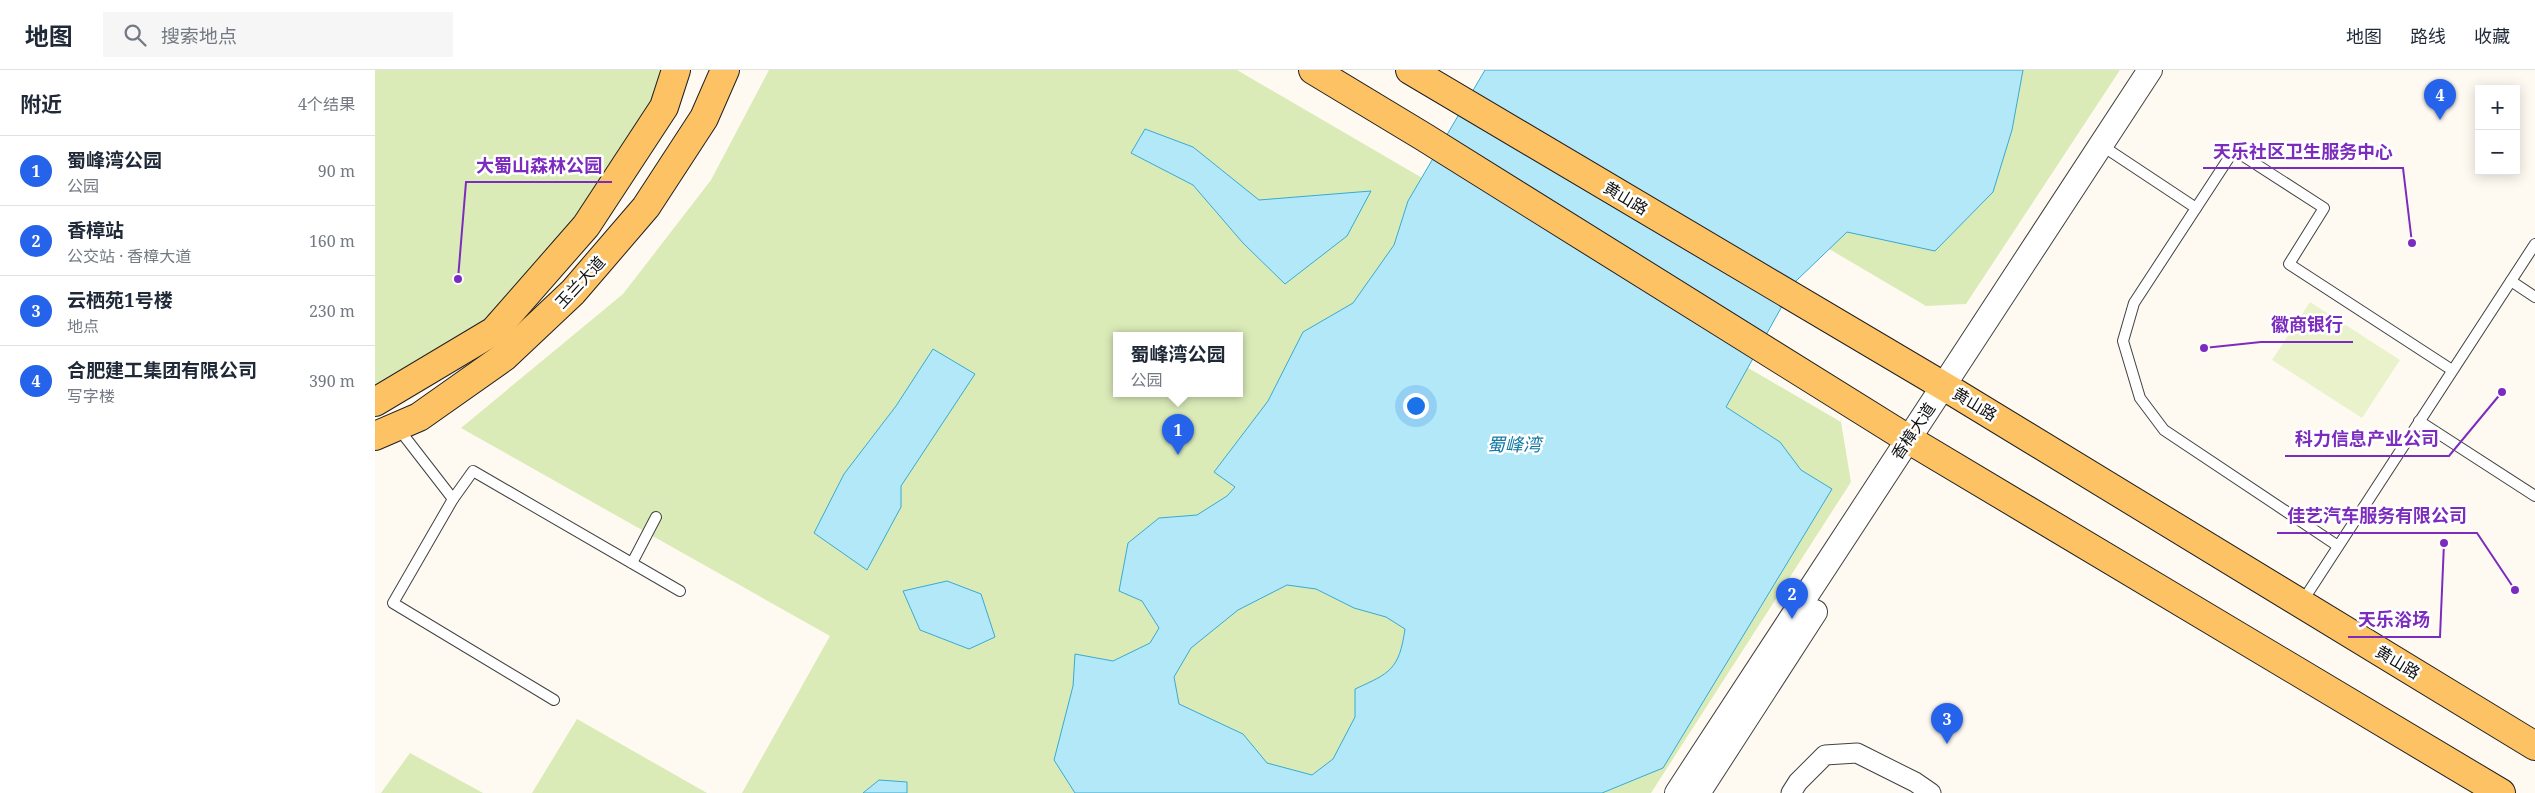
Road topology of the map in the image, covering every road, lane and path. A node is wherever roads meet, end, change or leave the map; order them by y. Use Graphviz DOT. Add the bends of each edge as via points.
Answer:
graph roads {
  1 [pos="676,70"];
  2 [pos="725,70"];
  3 [pos="1313,70"];
  4 [pos="1410,70"];
  5 [pos="2150,70"];
  6 [pos="2165,70"];
  7 [pos="2107,148"];
  8 [pos="2196,208"];
  9 [pos="2535,244"];
  10 [pos="2511,281"];
  11 [pos="2535,297"];
  12 [pos="2452,370"];
  13 [pos="1951,390"];
  14 [pos="375,402"];
  15 [pos="2419,422"];
  16 [pos="382,434"];
  17 [pos="1915,442"];
  18 [pos="2535,496"];
  19 [pos="453,499"];
  20 [pos="656,517"];
  21 [pos="2338,546"];
  22 [pos="632,564"];
  23 [pos="680,591"];
  24 [pos="2301,603"];
  25 [pos="554,700"];
  26 [pos="2535,746"];
  27 [pos="1677,793"];
  28 [pos="1698,793"];
  29 [pos="1791,793"];
  30 [pos="1931,793"];
  31 [pos="2501,793"];
  1 -- 14 [label="main road, 玉兰大道" via="664,107 586,226 494,331"];
  2 -- 16 [label="main road, 玉兰大道" via="704,118 646,207 573,292 504,357 419,417"];
  3 -- 17 [label="main road"];
  4 -- 13 [label="main road, 黄山路"];
  5 -- 7 [label="street, 香樟大道"];
  6 -- 7 [label="street, 香樟大道"];
  7 -- 8 [label="lane"];
  7 -- 13 [label="street, 香樟大道"];
  8 -- 12 [label="lane" via="2234,150 2324,208 2289,264"];
  8 -- 21 [label="lane" via="2134,303 2123,341 2140,398 2164,430"];
  9 -- 10 [label="lane"];
  10 -- 11 [label="lane"];
  10 -- 12 [label="lane"];
  12 -- 15 [label="lane"];
  13 -- 17 [label="street, 香樟大道"];
  13 -- 24 [label="main road, 黄山路"];
  15 -- 18 [label="lane"];
  15 -- 21 [label="lane"];
  16 -- 19 [label="lane"];
  17 -- 27 [label="street, 香樟大道"];
  17 -- 28 [label="street, 香樟大道"];
  17 -- 31 [label="main road"];
  19 -- 22 [label="lane" via="473,471"];
  19 -- 25 [label="lane" via="393,603"];
  20 -- 22 [label="lane"];
  21 -- 24 [label="lane"];
  22 -- 23 [label="lane"];
  24 -- 26 [label="main road, 黄山路"];
  29 -- 30 [label="street" via="1825,755 1857,752"];
}
